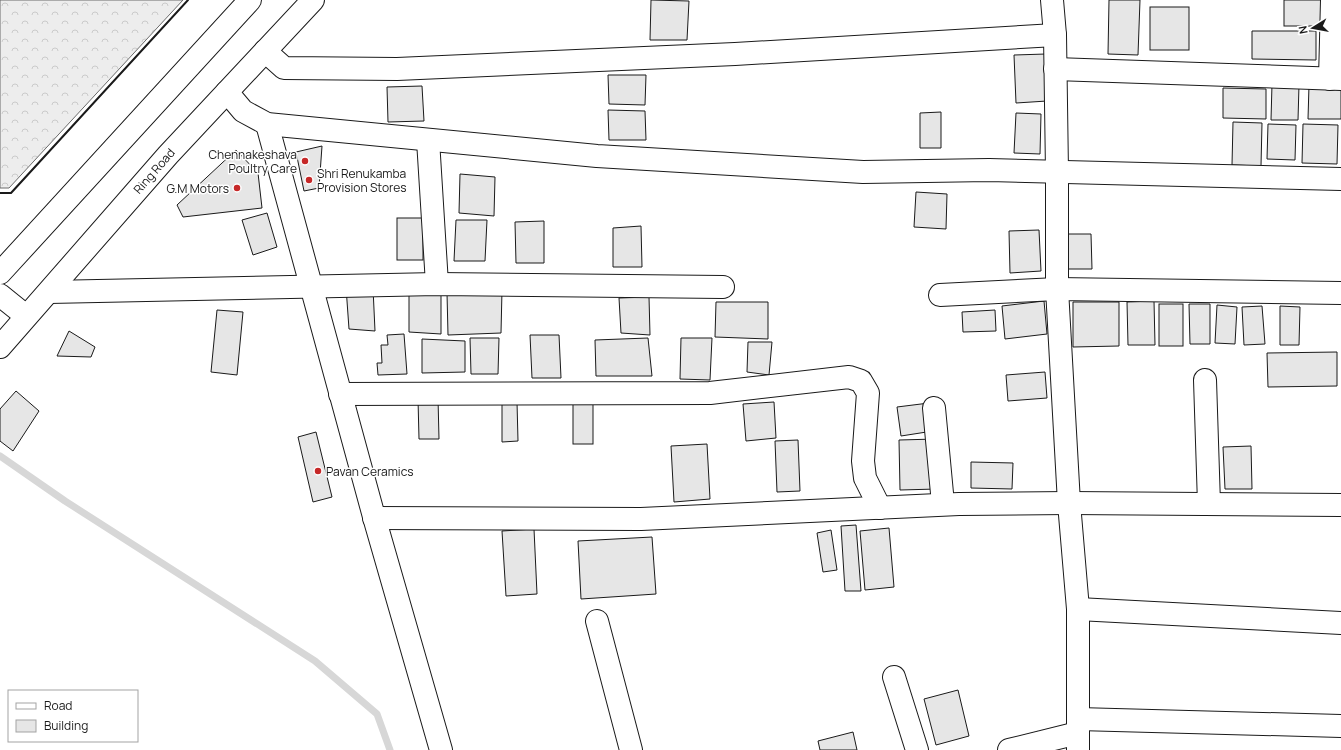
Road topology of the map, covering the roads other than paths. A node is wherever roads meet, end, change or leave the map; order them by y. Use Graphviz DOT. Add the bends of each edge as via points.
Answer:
graph roads {
  1 [pos="250,0"];
  2 [pos="313,0"];
  3 [pos="1052,0"];
  4 [pos="1332,0"];
  5 [pos="1055,35"];
  6 [pos="265,51"];
  7 [pos="1056,69"];
  8 [pos="1336,79"];
  9 [pos="227,92"];
  10 [pos="266,124"];
  11 [pos="428,140"];
  12 [pos="1057,172"];
  13 [pos="1341,178"];
  14 [pos="0,273"];
  15 [pos="437,284"];
  16 [pos="311,286"];
  17 [pos="723,287"];
  18 [pos="1057,289"];
  19 [pos="49,292"];
  20 [pos="1341,294"];
  21 [pos="0,295"];
  22 [pos="940,295"];
  23 [pos="26,316"];
  24 [pos="0,348"];
  25 [pos="1205,380"];
  26 [pos="340,394"];
  27 [pos="934,408"];
  28 [pos="1069,502"];
  29 [pos="944,504"];
  30 [pos="1209,504"];
  31 [pos="1341,505"];
  32 [pos="880,508"];
  33 [pos="374,518"];
  34 [pos="1078,609"];
  35 [pos="597,621"];
  36 [pos="1341,623"];
  37 [pos="894,677"];
  38 [pos="1341,726"];
  39 [pos="1078,734"];
  40 [pos="441,750"];
  41 [pos="631,750"];
  42 [pos="917,750"];
  43 [pos="1009,750"];
  1 -- 14 [label="street"];
  2 -- 6 [label="street, Ring Road"];
  3 -- 5 [label="street"];
  4 -- 8 [label="street"];
  5 -- 6 [label="street" via="735,54 397,69 284,68"];
  5 -- 7 [label="street"];
  6 -- 9 [label="street, Ring Road"];
  7 -- 8 [label="street"];
  7 -- 12 [label="street"];
  9 -- 10 [label="street" via="243,111"];
  9 -- 19 [label="street, Ring Road" via="168,155"];
  10 -- 11 [label="street"];
  10 -- 16 [label="street"];
  11 -- 12 [label="street" via="597,156 863,172"];
  11 -- 15 [label="street"];
  12 -- 13 [label="street"];
  12 -- 18 [label="street"];
  15 -- 16 [label="street"];
  15 -- 17 [label="street"];
  16 -- 19 [label="street"];
  16 -- 26 [label="street"];
  18 -- 20 [label="street"];
  18 -- 22 [label="street"];
  18 -- 28 [label="street"];
  19 -- 23 [label="street, Ring Road"];
  21 -- 23 [label="street"];
  23 -- 24 [label="street, Ring Road"];
  25 -- 30 [label="street"];
  26 -- 32 [label="street" via="710,393 849,377 861,381 868,393 863,461 865,478"];
  26 -- 33 [label="street"];
  27 -- 29 [label="street"];
  28 -- 29 [label="street"];
  28 -- 30 [label="street"];
  28 -- 34 [label="street"];
  29 -- 32 [label="street"];
  30 -- 31 [label="street"];
  32 -- 33 [label="street" via="641,519"];
  33 -- 40 [label="street"];
  34 -- 36 [label="street"];
  34 -- 39 [label="street"];
  35 -- 41 [label="street"];
  37 -- 42 [label="street"];
  38 -- 39 [label="street"];
  39 -- 43 [label="street"];
}
